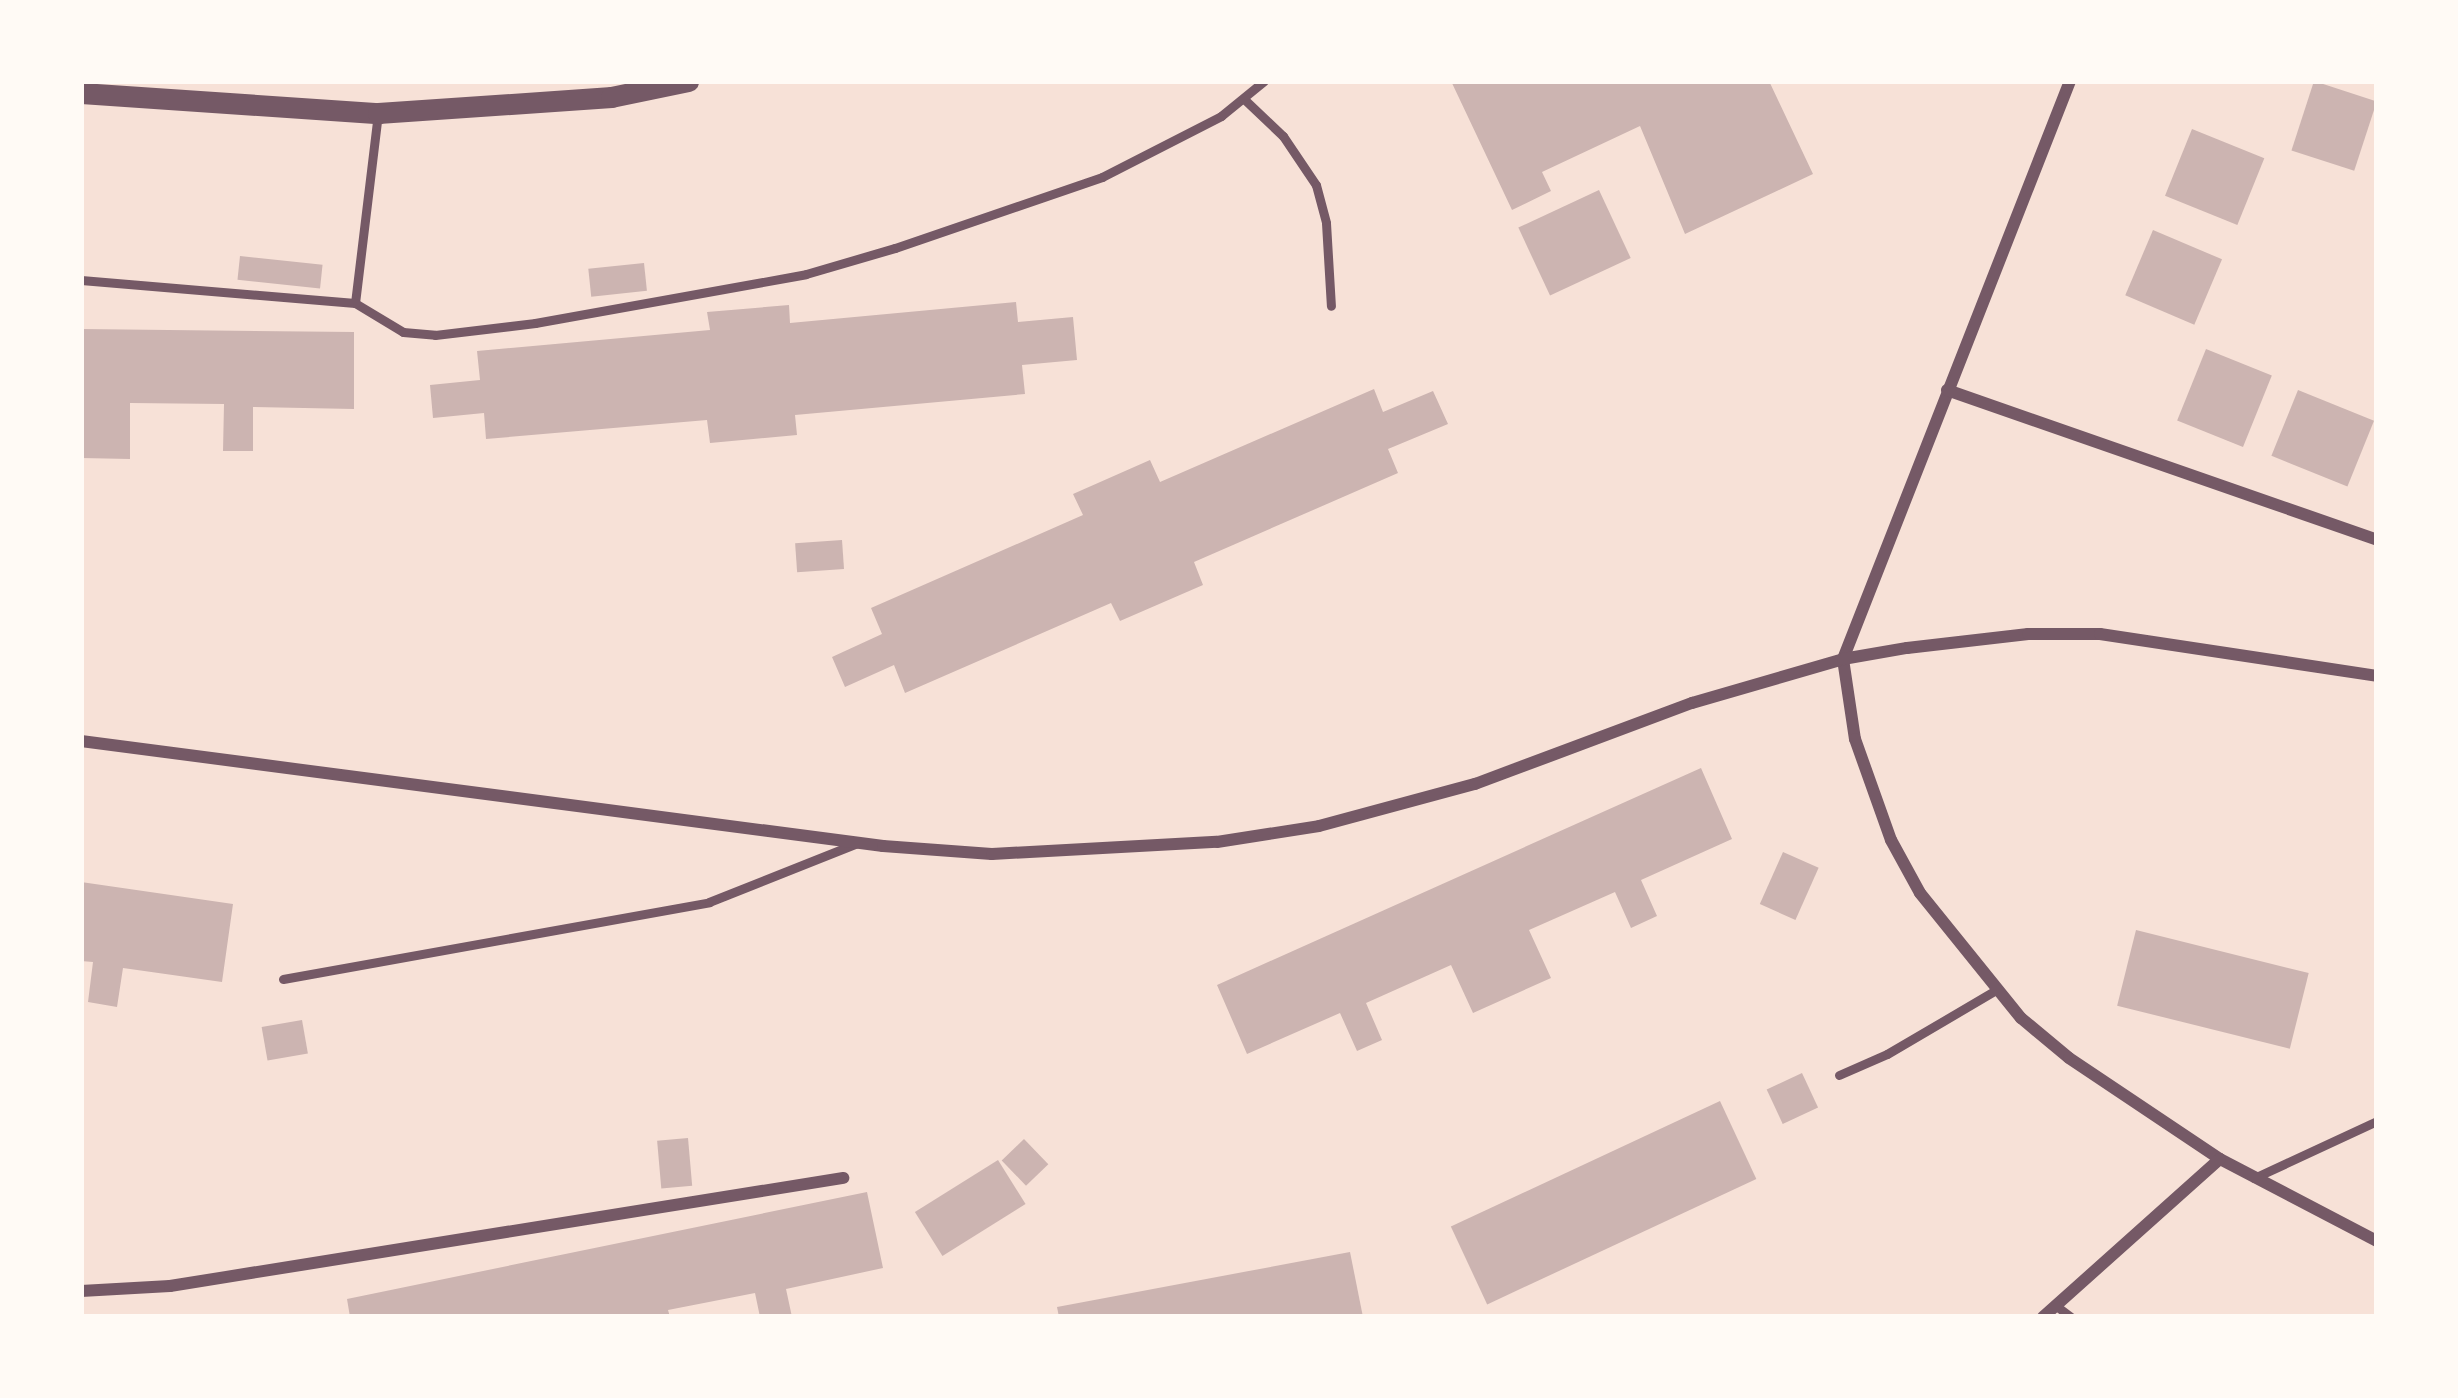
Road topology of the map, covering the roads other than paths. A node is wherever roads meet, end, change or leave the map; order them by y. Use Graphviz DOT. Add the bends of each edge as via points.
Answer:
graph roads {
  1 [pos="688,81"];
  2 [pos="1264,81"];
  3 [pos="2070,81"];
  4 [pos="81,93"];
  5 [pos="1244,99"];
  6 [pos="379,113"];
  7 [pos="81,280"];
  8 [pos="356,302"];
  9 [pos="1331,306"];
  10 [pos="1946,389"];
  11 [pos="2377,540"];
  12 [pos="1843,659"];
  13 [pos="2377,676"];
  14 [pos="81,741"];
  15 [pos="857,843"];
  16 [pos="283,979"];
  17 [pos="1996,990"];
  18 [pos="1839,1075"];
  19 [pos="2377,1120"];
  20 [pos="2220,1160"];
  21 [pos="843,1178"];
  22 [pos="2254,1178"];
  23 [pos="2377,1241"];
  24 [pos="81,1291"];
  25 [pos="2055,1305"];
  26 [pos="2043,1317"];
  27 [pos="2071,1317"];
  1 -- 6 [label="street" via="611,97"];
  2 -- 5 [label="lane"];
  3 -- 10 [label="street"];
  4 -- 6 [label="street"];
  5 -- 8 [label="lane" via="1172,146 1102,177 806,274 435,334 403,332"];
  5 -- 9 [label="lane" via="1316,185"];
  6 -- 8 [label="lane"];
  7 -- 8 [label="lane"];
  10 -- 11 [label="street"];
  10 -- 12 [label="street"];
  12 -- 13 [label="street" via="2027,634 2100,634"];
  12 -- 15 [label="street" via="1692,703 1475,784 1319,826 1113,850 992,854"];
  12 -- 17 [label="street" via="1855,739 1891,840 1920,893"];
  14 -- 15 [label="street"];
  15 -- 16 [label="lane" via="709,902"];
  17 -- 18 [label="lane"];
  17 -- 20 [label="street" via="2069,1058"];
  19 -- 22 [label="lane"];
  20 -- 22 [label="street"];
  20 -- 25 [label="street"];
  21 -- 24 [label="street" via="170,1286"];
  22 -- 23 [label="street"];
  25 -- 26 [label="street"];
  25 -- 27 [label="lane"];
}
